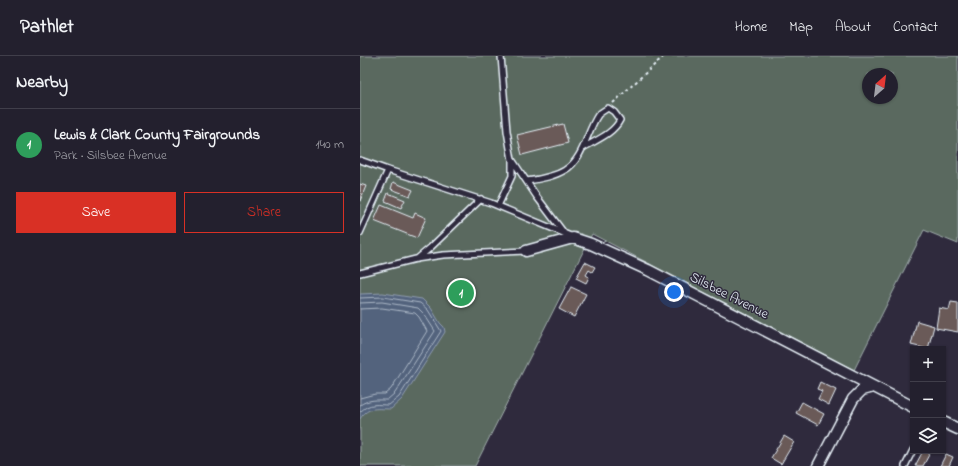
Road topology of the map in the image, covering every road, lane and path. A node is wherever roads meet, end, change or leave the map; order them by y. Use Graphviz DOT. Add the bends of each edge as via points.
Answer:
graph roads {
  1 [pos="501,56"];
  2 [pos="664,56"];
  3 [pos="608,108"];
  4 [pos="583,148"];
  5 [pos="360,160"];
  6 [pos="512,160"];
  7 [pos="388,170"];
  8 [pos="527,181"];
  9 [pos="481,199"];
  10 [pos="498,206"];
  11 [pos="360,233"];
  12 [pos="570,236"];
  13 [pos="526,252"];
  14 [pos="416,259"];
  15 [pos="360,273"];
  16 [pos="874,387"];
  17 [pos="910,405"];
  18 [pos="946,423"];
  19 [pos="958,429"];
  20 [pos="911,454"];
  21 [pos="818,466"];
  22 [pos="905,466"];
  1 -- 6 [label="lane"];
  2 -- 3 [label="path"];
  3 -- 4 [label="lane" via="599,115"];
  3 -- 4 [label="lane" via="620,120 618,124"];
  4 -- 8 [label="lane" via="566,170"];
  5 -- 7 [label="lane"];
  6 -- 8 [label="lane"];
  6 -- 10 [label="lane" via="512,176"];
  7 -- 9 [label="lane"];
  7 -- 11 [label="lane"];
  8 -- 12 [label="lane"];
  9 -- 10 [label="lane"];
  9 -- 14 [label="lane"];
  10 -- 12 [label="lane"];
  12 -- 13 [label="street"];
  12 -- 16 [label="street, Silsbee Avenue" via="648,270"];
  13 -- 14 [label="lane" via="443,255"];
  14 -- 15 [label="lane"];
  16 -- 17 [label="street, Silsbee Avenue"];
  16 -- 21 [label="street" via="862,390 853,399"];
  18 -- 19 [label="street"];
  20 -- 22 [label="lane"];
}
